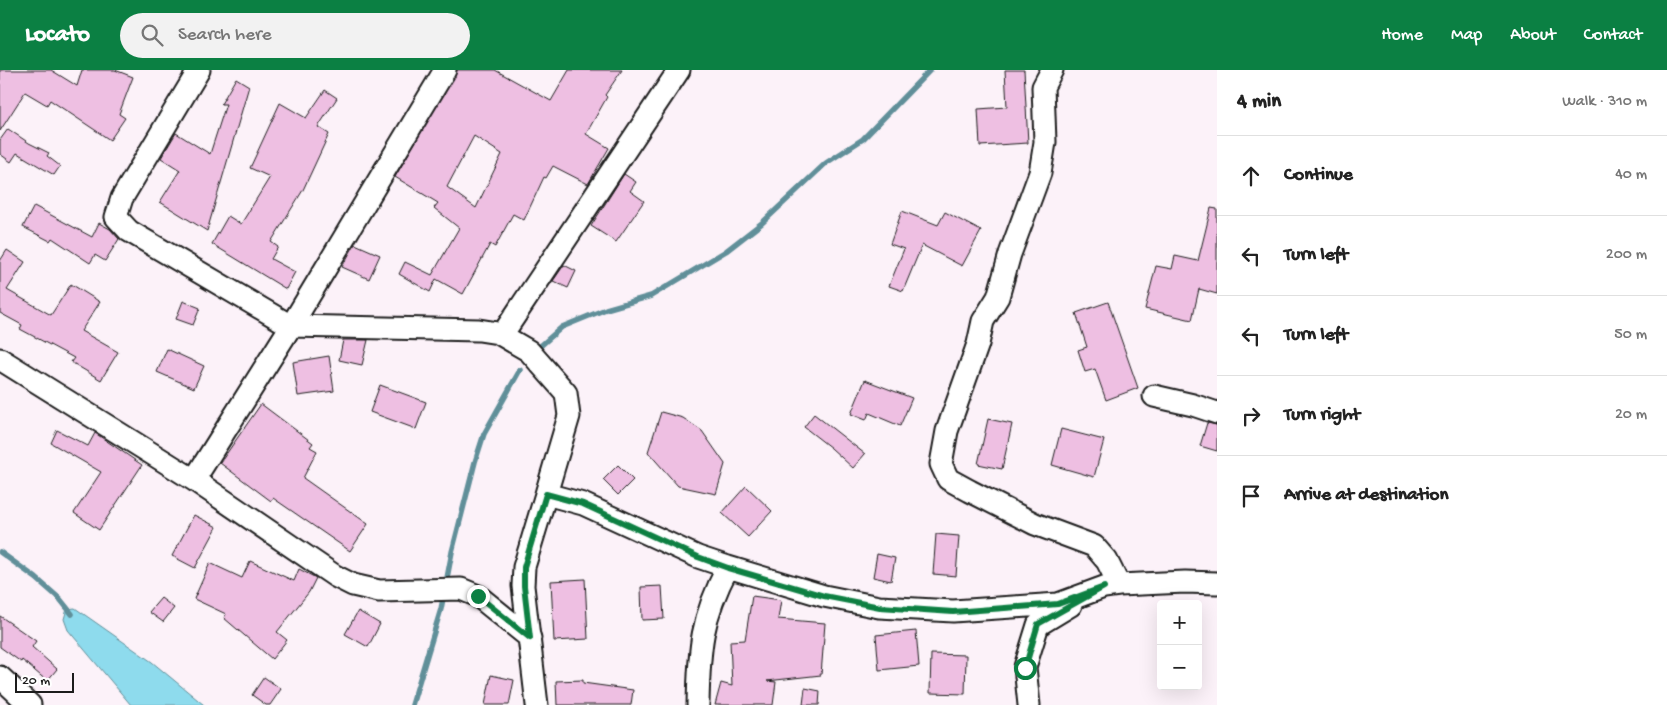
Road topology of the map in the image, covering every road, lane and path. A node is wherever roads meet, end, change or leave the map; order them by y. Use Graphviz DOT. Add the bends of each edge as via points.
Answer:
graph roads {
  1 [pos="199,70"];
  2 [pos="445,70"];
  3 [pos="679,70"];
  4 [pos="1052,70"];
  5 [pos="292,326"];
  6 [pos="502,335"];
  7 [pos="0,359"];
  8 [pos="1154,396"];
  9 [pos="1217,413"];
  10 [pos="194,480"];
  11 [pos="546,494"];
  12 [pos="728,568"];
  13 [pos="1217,583"];
  14 [pos="1112,586"];
  15 [pos="530,638"];
  16 [pos="0,677"];
  17 [pos="30,705"];
  18 [pos="537,705"];
  19 [pos="698,705"];
  20 [pos="1029,705"];
  1 -- 5 [label="street" via="122,198 116,217 129,231"];
  2 -- 5 [label="street"];
  3 -- 6 [label="street"];
  4 -- 14 [label="street" via="1044,87 1045,142 1040,173 998,297 983,321 947,431 941,464 948,478 970,491 1036,524 1094,546 1107,561"];
  5 -- 6 [label="street" via="479,330"];
  5 -- 10 [label="street"];
  6 -- 11 [label="street" via="529,351 566,393 569,416"];
  7 -- 10 [label="street"];
  8 -- 9 [label="street"];
  10 -- 15 [label="street" via="353,585 379,591 461,589 478,596"];
  11 -- 12 [label="street" via="583,504"];
  11 -- 15 [label="street" via="524,567"];
  12 -- 14 [label="street" via="824,596 880,607 953,612 1058,604"];
  12 -- 19 [label="street" via="703,625 698,655"];
  13 -- 14 [label="street"];
  14 -- 20 [label="street" via="1038,624 1025,668"];
  15 -- 18 [label="street"];
  16 -- 17 [label="street"];
}
